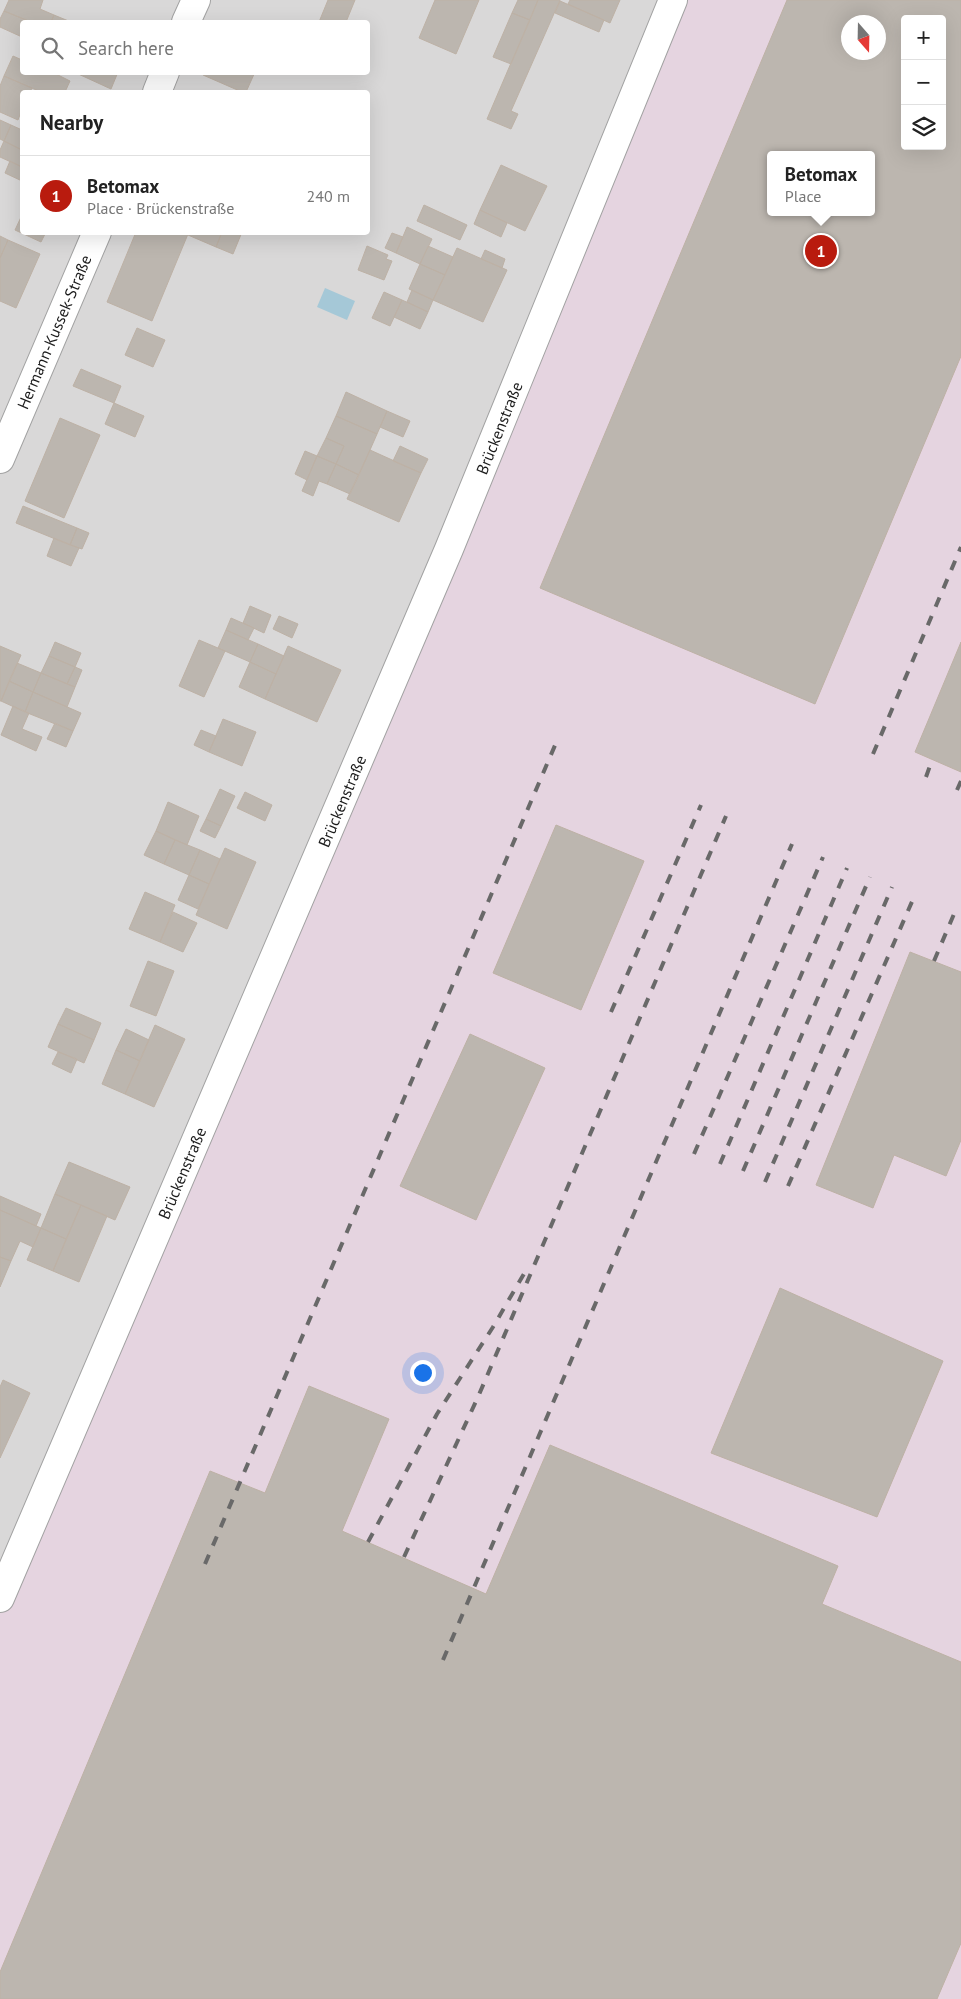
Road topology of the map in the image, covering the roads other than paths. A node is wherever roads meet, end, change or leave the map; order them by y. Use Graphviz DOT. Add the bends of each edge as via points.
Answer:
graph roads {
  1 [pos="196,0"];
  2 [pos="673,0"];
  3 [pos="187,20"];
  4 [pos="164,75"];
  5 [pos="157,90"];
  6 [pos="96,235"];
  7 [pos="0,459"];
  8 [pos="0,1598"];
  1 -- 3 [label="street"];
  2 -- 8 [label="street, Brückenstraße" via="449,549"];
  4 -- 5 [label="street"];
  6 -- 7 [label="street, Hermann-Kussek-Straße"];
}
